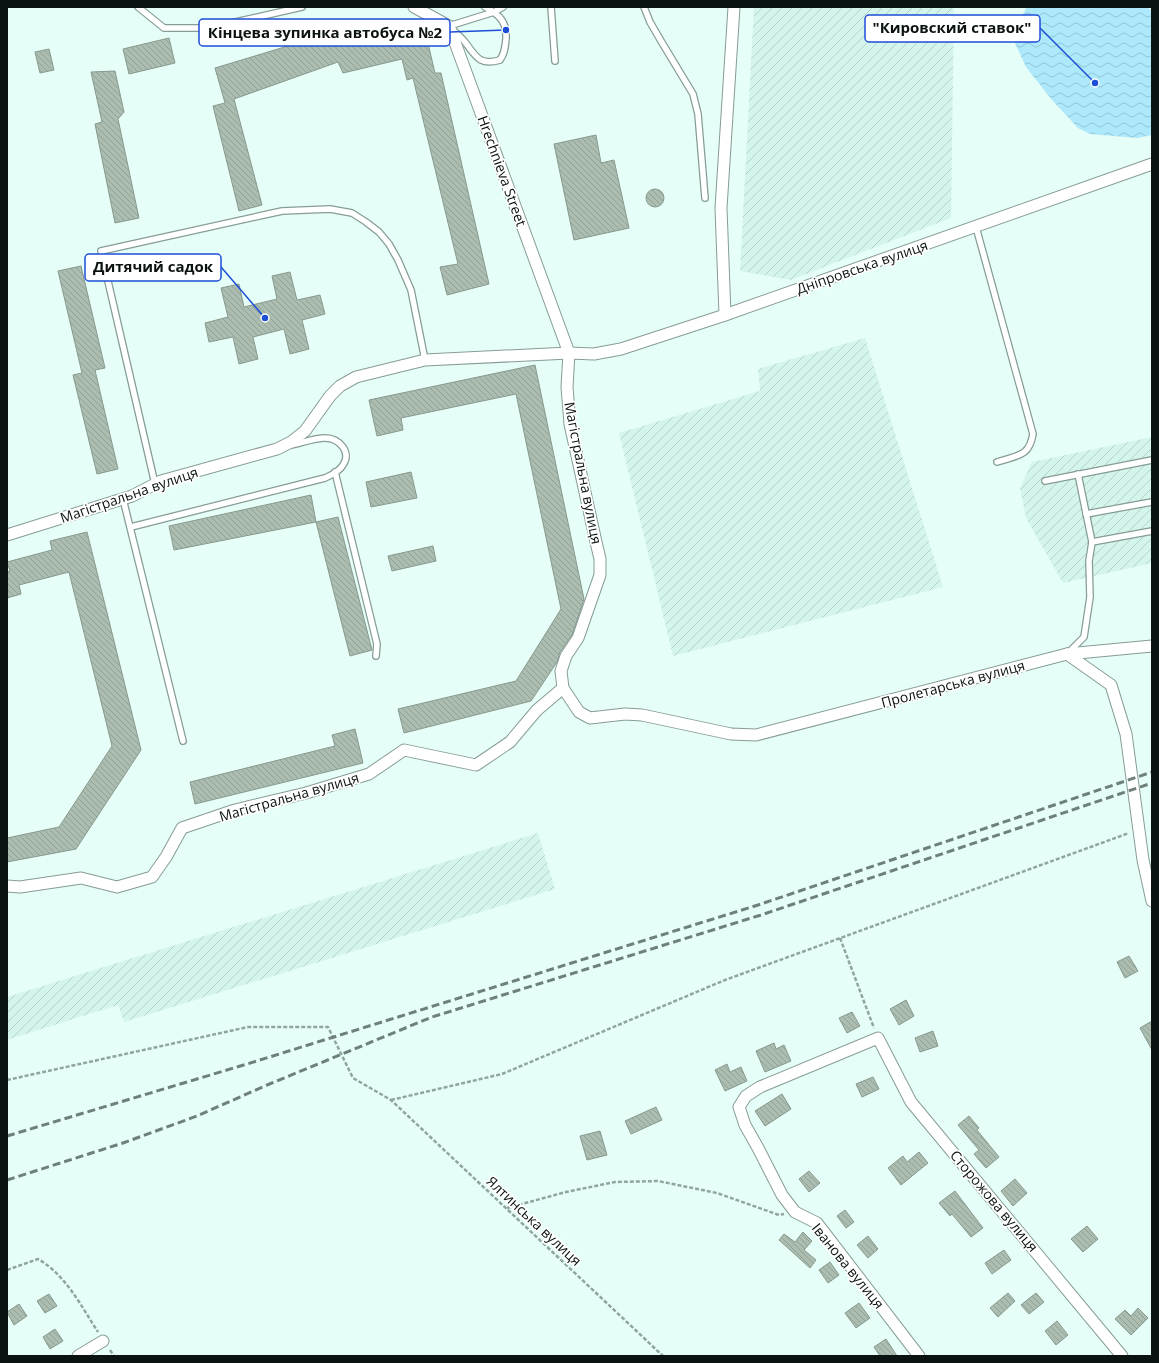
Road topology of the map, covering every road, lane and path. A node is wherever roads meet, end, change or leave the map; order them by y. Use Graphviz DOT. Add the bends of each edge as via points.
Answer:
graph roads {
  1 [pos="138,7"];
  2 [pos="302,7"];
  3 [pos="414,7"];
  4 [pos="485,7"];
  5 [pos="503,7"];
  6 [pos="551,7"];
  7 [pos="644,7"];
  8 [pos="734,7"];
  9 [pos="494,12"];
  10 [pos="449,26"];
  11 [pos="555,61"];
  12 [pos="1152,164"];
  13 [pos="705,198"];
  14 [pos="976,227"];
  15 [pos="725,316"];
  16 [pos="569,354"];
  17 [pos="425,360"];
  18 [pos="277,449"];
  19 [pos="1152,460"];
  20 [pos="997,462"];
  21 [pos="335,472"];
  22 [pos="1078,474"];
  23 [pos="1045,480"];
  24 [pos="155,484"];
  25 [pos="123,499"];
  26 [pos="1152,502"];
  27 [pos="1086,514"];
  28 [pos="131,527"];
  29 [pos="1152,531"];
  30 [pos="7,536"];
  31 [pos="1092,542"];
  32 [pos="1152,646"];
  33 [pos="1067,654"];
  34 [pos="376,656"];
  35 [pos="563,688"];
  36 [pos="183,741"];
  37 [pos="1139,830"];
  38 [pos="7,886"];
  39 [pos="1152,901"];
  40 [pos="840,938"];
  41 [pos="878,1038"];
  42 [pos="7,1080"];
  43 [pos="392,1100"];
  44 [pos="506,1208"];
  45 [pos="795,1212"];
  46 [pos="7,1270"];
  47 [pos="103,1341"];
  48 [pos="78,1356"];
  49 [pos="114,1356"];
  50 [pos="663,1356"];
  51 [pos="919,1356"];
  52 [pos="1122,1356"];
  1 -- 2 [label="lane" via="164,28 209,28"];
  3 -- 10 [label="street"];
  4 -- 9 [label="lane"];
  5 -- 9 [label="lane"];
  6 -- 11 [label="lane"];
  7 -- 13 [label="lane" via="650,22 695,99"];
  8 -- 15 [label="street" via="722,208"];
  9 -- 10 [label="lane"];
  9 -- 10 [label="lane" via="502,19 506,30 505,52 500,60 491,63 480,60"];
  10 -- 16 [label="street, Hrechnieva Street"];
  12 -- 14 [label="street, Дніпровська вулиця"];
  14 -- 15 [label="street, Дніпровська вулиця"];
  14 -- 20 [label="lane" via="1033,434 1028,451"];
  15 -- 16 [label="street, Дніпровська вулиця" via="621,349 594,354"];
  16 -- 17 [label="street, Магістральна вулиця"];
  16 -- 35 [label="street, Магістральна вулиця" via="567,387 570,424 600,559 600,576 578,638 563,664"];
  17 -- 18 [label="street, Магістральна вулиця" via="356,377 340,386 305,431"];
  17 -- 24 [label="lane" via="406,275 379,232 352,213 330,209 282,211 101,251"];
  18 -- 21 [label="lane" via="324,438 334,440 342,445 345,455 343,465"];
  18 -- 24 [label="street, Магістральна вулиця"];
  19 -- 22 [label="lane"];
  21 -- 28 [label="lane" via="325,478"];
  21 -- 34 [label="lane" via="377,644"];
  22 -- 23 [label="lane"];
  22 -- 27 [label="lane"];
  24 -- 25 [label="street, Магістральна вулиця"];
  25 -- 28 [label="lane"];
  25 -- 30 [label="street, Магістральна вулиця"];
  26 -- 27 [label="lane"];
  27 -- 31 [label="lane"];
  28 -- 36 [label="lane"];
  29 -- 31 [label="lane"];
  31 -- 33 [label="lane" via="1089,561 1090,597 1084,637"];
  32 -- 33 [label="street, Пролетарська вулиця"];
  33 -- 35 [label="street, Пролетарська вулиця" via="756,735 731,734 642,715 590,718 579,712"];
  33 -- 37 [label="street" via="1111,685 1126,734"];
  35 -- 38 [label="street, Магістральна вулиця" via="537,710 510,742 476,765 404,750 369,774 235,810 182,828 152,877 117,887 81,878 20,887"];
  37 -- 39 [label="street"];
  37 -- 40 [label="path"];
  40 -- 41 [label="path"];
  40 -- 43 [label="path" via="725,980 502,1074"];
  41 -- 45 [label="street, Іванова вулиця" via="760,1087 746,1096 739,1108 745,1125 782,1195"];
  41 -- 52 [label="street, Сторожова вулиця" via="911,1102"];
  42 -- 43 [label="path, Ялтинська вулиця" via="248,1027 328,1027 353,1078"];
  43 -- 44 [label="path, Ялтинська вулиця"];
  44 -- 45 [label="path" via="615,1182 658,1181 717,1193 779,1215"];
  44 -- 50 [label="path, Ялтинська вулиця"];
  45 -- 51 [label="street, Іванова вулиця" via="817,1223"];
  46 -- 47 [label="path" via="38,1258 50,1266 68,1286"];
  47 -- 48 [label="street"];
  47 -- 49 [label="path"];
}
